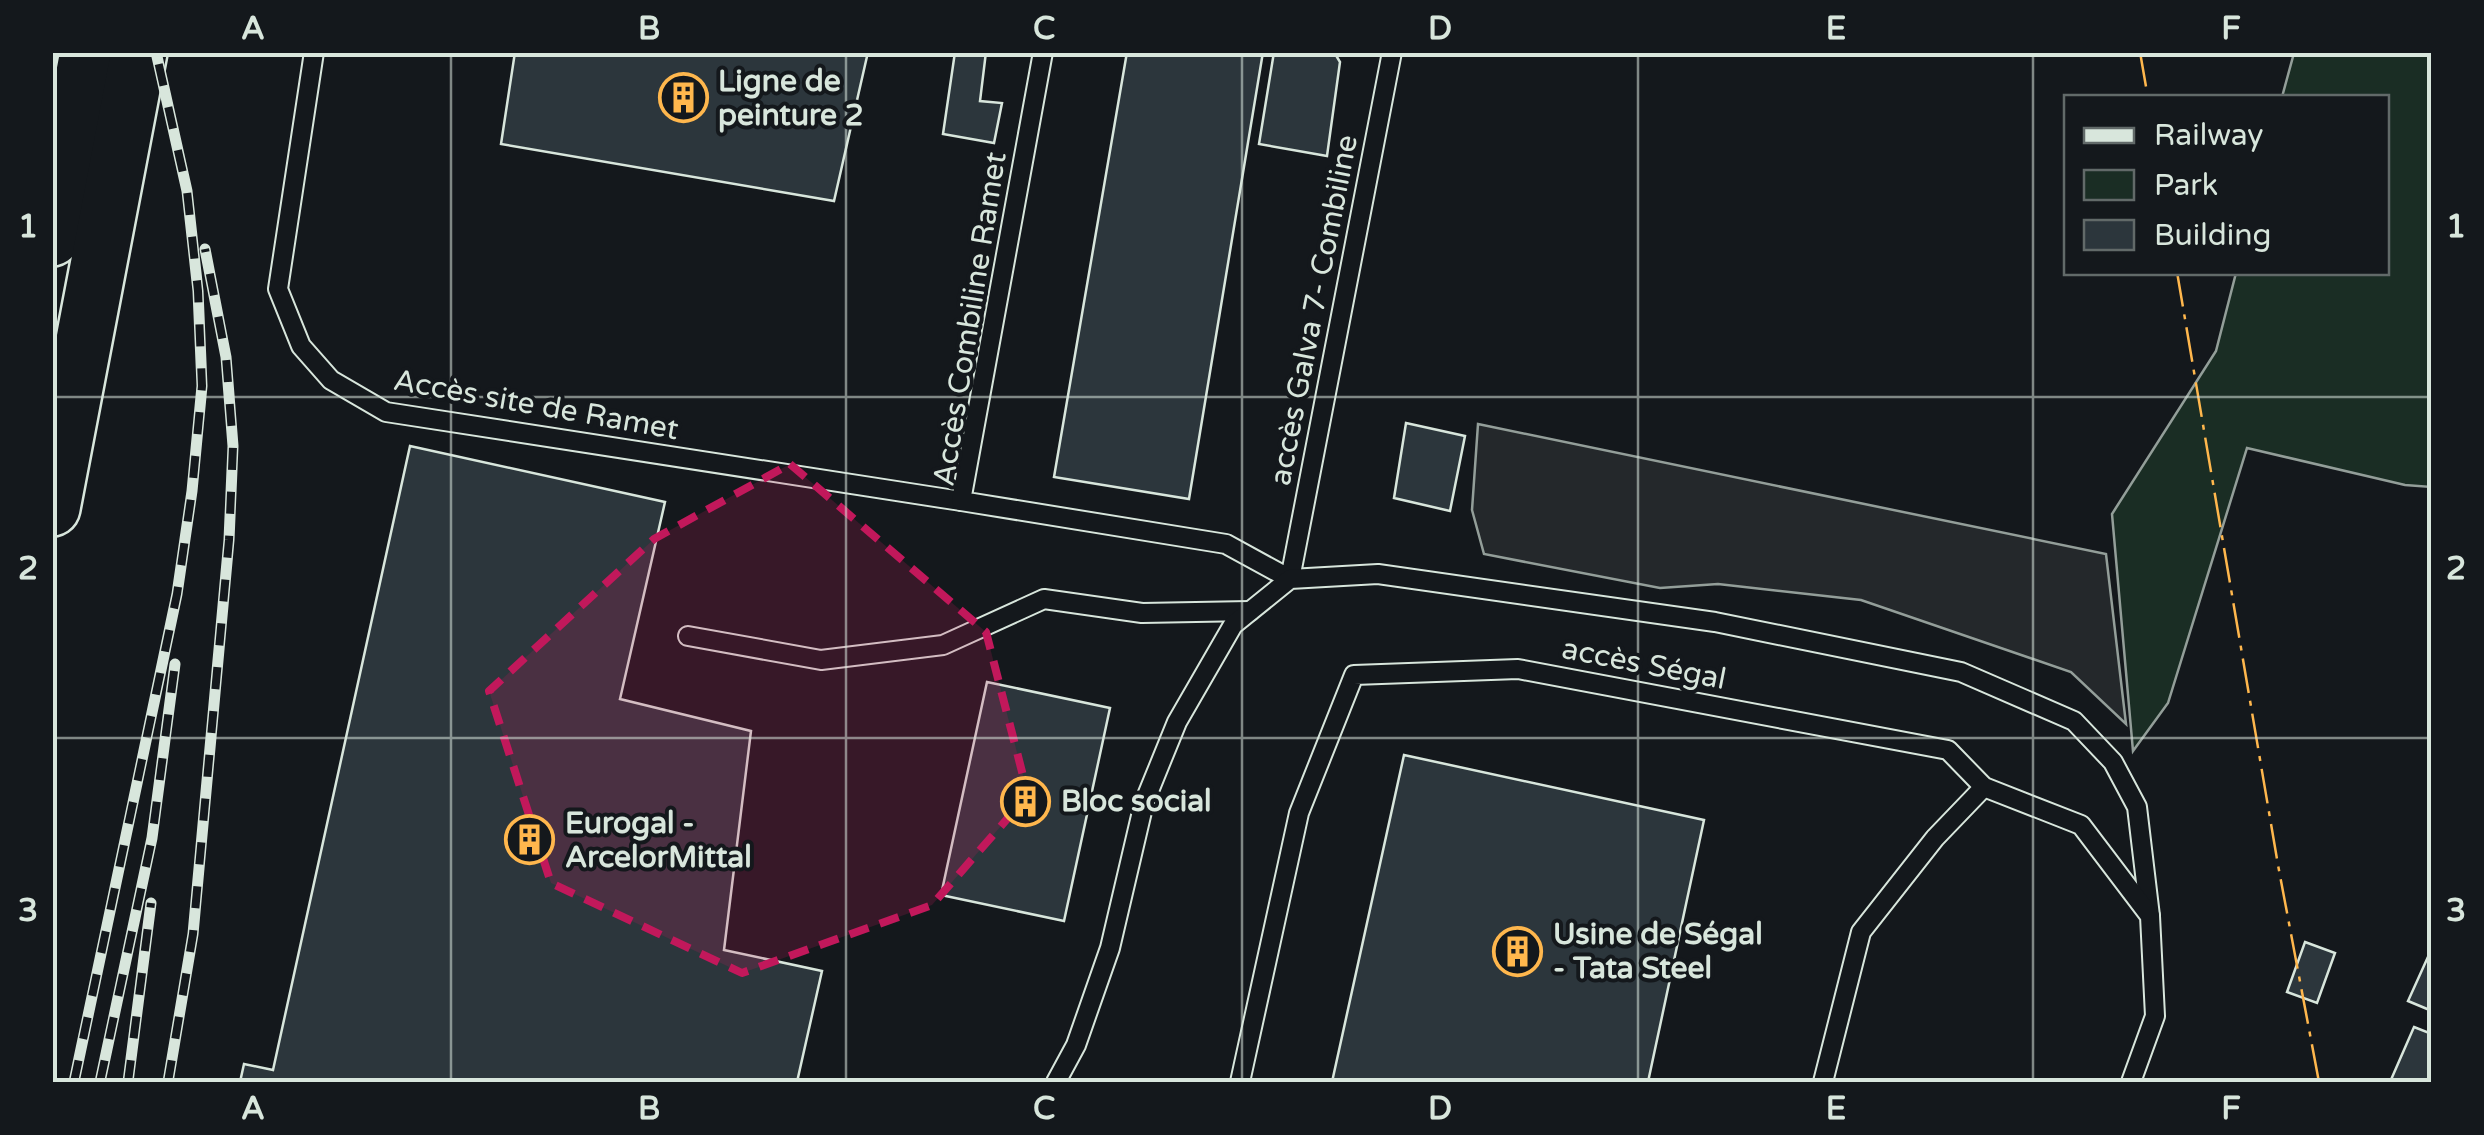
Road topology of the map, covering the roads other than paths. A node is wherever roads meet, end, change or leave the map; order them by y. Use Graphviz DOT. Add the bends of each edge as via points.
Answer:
graph roads {
  1 [pos="88,52"];
  2 [pos="138,52"];
  3 [pos="314,52"];
  4 [pos="1043,52"];
  5 [pos="1392,52"];
  6 [pos="52,238"];
  7 [pos="962,501"];
  8 [pos="52,508"];
  9 [pos="1290,578"];
  10 [pos="1250,611"];
  11 [pos="688,636"];
  12 [pos="1984,787"];
  13 [pos="2150,916"];
  14 [pos="1056,1082"];
  15 [pos="1240,1082"];
  16 [pos="1823,1082"];
  17 [pos="2131,1082"];
  1 -- 6 [label="highway"];
  2 -- 8 [label="highway"];
  3 -- 7 [label="lane, Accès site de Ramet" via="278,289 301,346 330,380 386,412"];
  4 -- 7 [label="lane, Accès Combiline Ramet"];
  5 -- 9 [label="lane, accès Galva 7- Combiline"];
  7 -- 9 [label="lane, Accès Combiline Ramet" via="1226,544"];
  9 -- 10 [label="lane"];
  9 -- 13 [label="lane" via="1378,574 1715,622 1961,672 2074,721 2113,762 2137,807"];
  10 -- 11 [label="lane" via="1142,613 1044,599 944,645 821,660"];
  10 -- 14 [label="lane" via="1233,624 1170,738 1144,803 1110,948"];
  12 -- 13 [label="lane" via="2080,826"];
  12 -- 15 [label="lane, accès Ségal" via="1948,750 1537,672 1354,675 1299,813"];
  12 -- 16 [label="lane" via="1862,932"];
  13 -- 17 [label="lane" via="2155,1016"];
}
